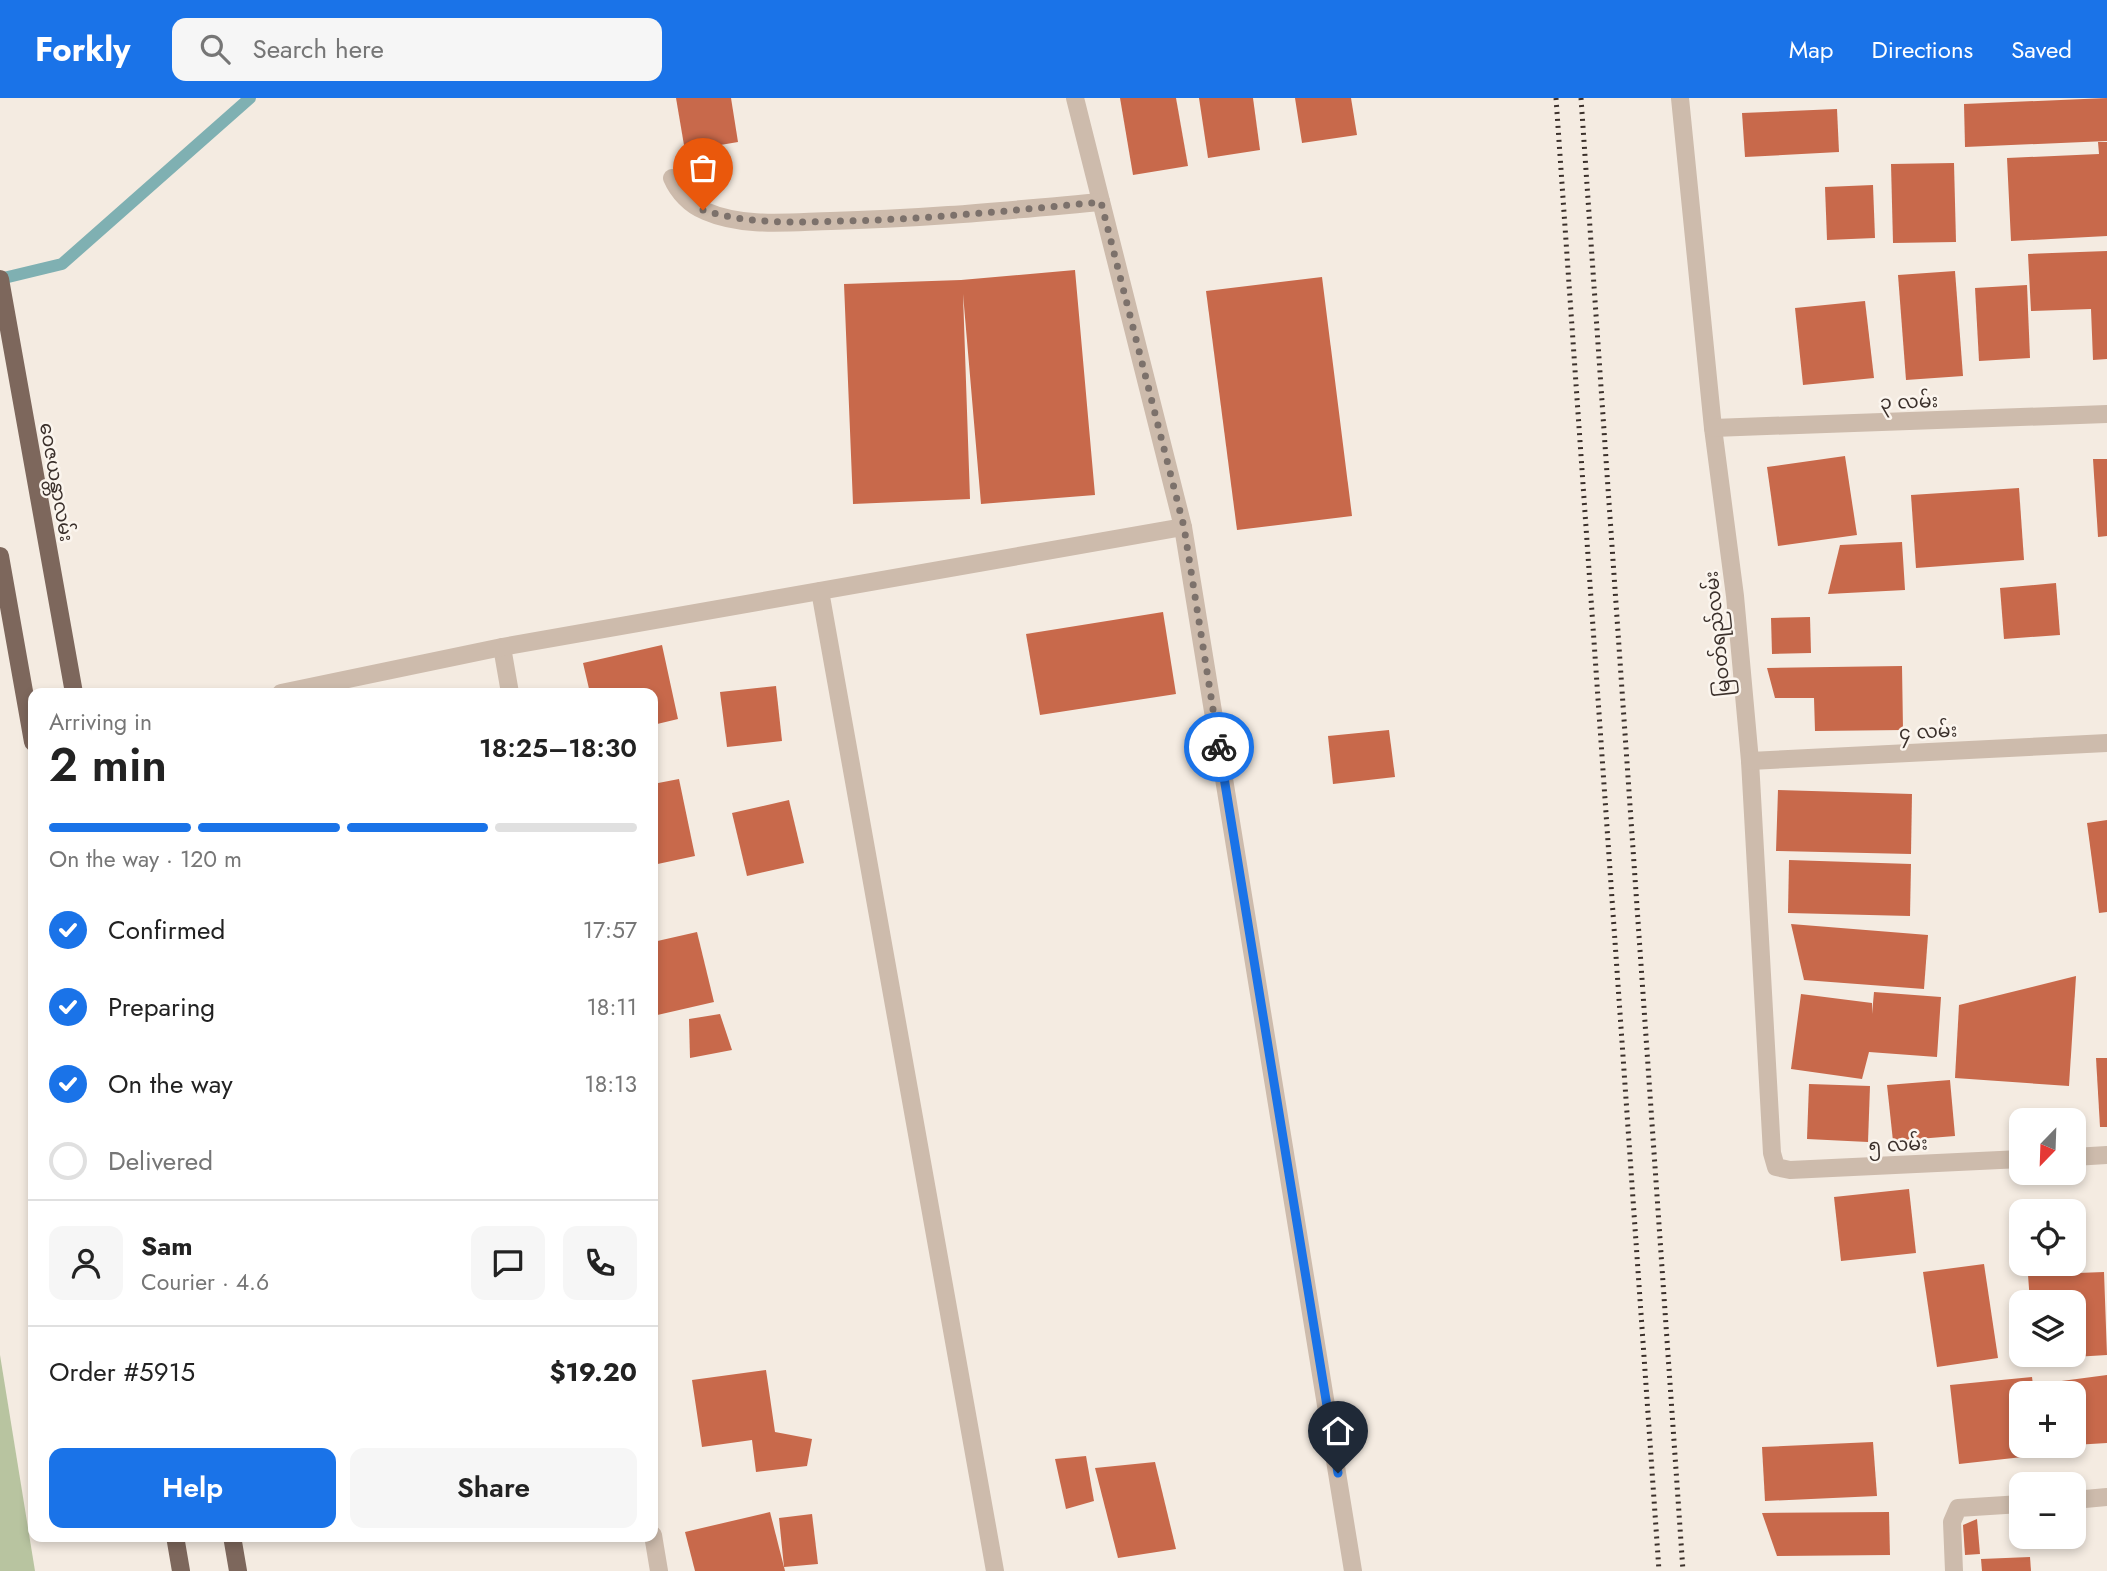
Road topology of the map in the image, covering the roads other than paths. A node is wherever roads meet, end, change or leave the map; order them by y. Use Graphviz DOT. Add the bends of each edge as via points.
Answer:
graph roads {
  1 [pos="1075,98"];
  2 [pos="1680,98"];
  3 [pos="672,178"];
  4 [pos="1101,202"];
  5 [pos="0,279"];
  6 [pos="2107,414"];
  7 [pos="1713,428"];
  8 [pos="1184,527"];
  9 [pos="0,556"];
  10 [pos="820,591"];
  11 [pos="502,647"];
  12 [pos="73,688"];
  13 [pos="305,688"];
  14 [pos="509,688"];
  15 [pos="28,714"];
  16 [pos="2107,743"];
  17 [pos="1750,761"];
  18 [pos="2107,1155"];
  19 [pos="2086,1156"];
  20 [pos="2009,1160"];
  21 [pos="1776,1167"];
  22 [pos="2107,1497"];
  23 [pos="2086,1499"];
  24 [pos="2009,1505"];
  25 [pos="176,1542"];
  26 [pos="233,1542"];
  27 [pos="654,1542"];
  28 [pos="181,1571"];
  29 [pos="238,1571"];
  30 [pos="659,1571"];
  31 [pos="995,1571"];
  32 [pos="1353,1571"];
  33 [pos="1954,1571"];
  1 -- 4 [label="street"];
  2 -- 7 [label="street, မြဝတ်ရည်လမ်း"];
  3 -- 4 [label="street" via="678,191 703,210 770,223 905,219"];
  4 -- 8 [label="street"];
  5 -- 12 [label="main road, ဝေဇယန္တာလမ်း"];
  6 -- 7 [label="street, ၃ လမ်း"];
  7 -- 17 [label="street, မြဝတ်ရည်လမ်း"];
  8 -- 10 [label="street"];
  8 -- 32 [label="street"];
  9 -- 15 [label="main road"];
  10 -- 11 [label="street"];
  10 -- 31 [label="street"];
  11 -- 13 [label="street"];
  11 -- 14 [label="street"];
  16 -- 17 [label="street, ၄ လမ်း"];
  17 -- 21 [label="street, မြဝတ်ရည်လမ်း"];
  18 -- 19 [label="street"];
  20 -- 21 [label="street, ၅ လမ်း"];
  22 -- 23 [label="street"];
  24 -- 33 [label="street" via="1958,1508 1952,1522"];
  25 -- 28 [label="main road"];
  26 -- 29 [label="main road"];
  27 -- 30 [label="street"];
}
